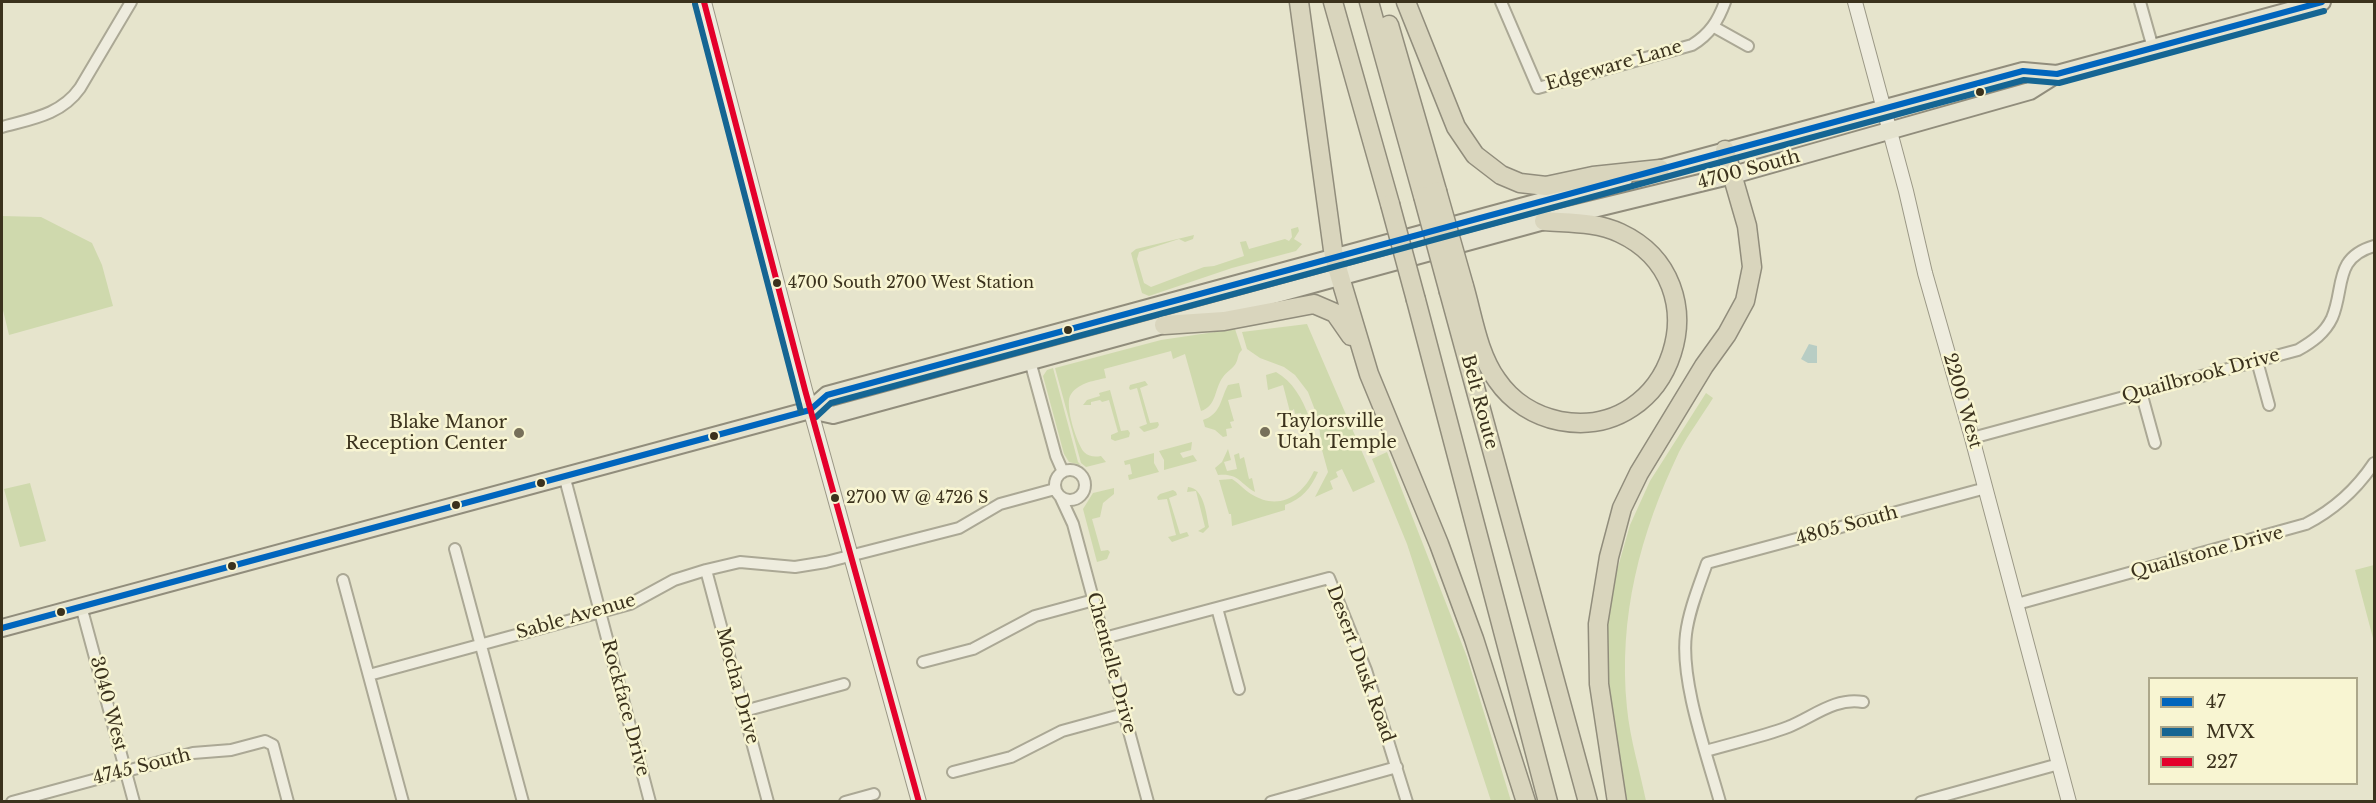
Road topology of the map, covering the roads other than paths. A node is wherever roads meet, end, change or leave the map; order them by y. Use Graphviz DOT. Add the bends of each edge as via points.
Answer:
graph roads {
  1 [pos="131,2"];
  2 [pos="704,2"];
  3 [pos="1299,2"];
  4 [pos="1333,2"];
  5 [pos="1369,2"];
  6 [pos="1381,2"];
  7 [pos="1406,2"];
  8 [pos="1501,2"];
  9 [pos="1725,2"];
  10 [pos="1855,2"];
  11 [pos="2140,2"];
  12 [pos="2322,2"];
  13 [pos="1713,27"];
  14 [pos="1748,46"];
  15 [pos="2153,48"];
  16 [pos="2057,74"];
  17 [pos="1884,108"];
  18 [pos="2,127"];
  19 [pos="1890,132"];
  20 [pos="1725,150"];
  21 [pos="1660,169"];
  22 [pos="1733,175"];
  23 [pos="1430,193"];
  24 [pos="1545,221"];
  25 [pos="2374,246"];
  26 [pos="1334,257"];
  27 [pos="1339,277"];
  28 [pos="1456,289"];
  29 [pos="1164,325"];
  30 [pos="1030,361"];
  31 [pos="2257,362"];
  32 [pos="1369,374"];
  33 [pos="2141,392"];
  34 [pos="2269,405"];
  35 [pos="810,410"];
  36 [pos="1972,438"];
  37 [pos="2156,443"];
  38 [pos="2374,463"];
  39 [pos="1063,472"];
  40 [pos="564,475"];
  41 [pos="1986,488"];
  42 [pos="1058,493"];
  43 [pos="1080,496"];
  44 [pos="1073,524"];
  45 [pos="455,549"];
  46 [pos="850,556"];
  47 [pos="706,570"];
  48 [pos="343,580"];
  49 [pos="1094,600"];
  50 [pos="2017,604"];
  51 [pos="81,606"];
  52 [pos="1217,608"];
  53 [pos="601,612"];
  54 [pos="2,628"];
  55 [pos="1104,638"];
  56 [pos="480,644"];
  57 [pos="923,662"];
  58 [pos="369,675"];
  59 [pos="844,684"];
  60 [pos="1239,689"];
  61 [pos="1863,702"];
  62 [pos="744,711"];
  63 [pos="1124,714"];
  64 [pos="1706,751"];
  65 [pos="2059,764"];
  66 [pos="1396,767"];
  67 [pos="126,771"];
  68 [pos="953,772"];
  69 [pos="874,794"];
  70 [pos="12,801"];
  71 [pos="134,801"];
  72 [pos="288,801"];
  73 [pos="403,801"];
  74 [pos="523,801"];
  75 [pos="650,801"];
  76 [pos="768,801"];
  77 [pos="845,801"];
  78 [pos="919,801"];
  79 [pos="1148,801"];
  80 [pos="1270,801"];
  81 [pos="1407,801"];
  82 [pos="1526,801"];
  83 [pos="1548,801"];
  84 [pos="1588,801"];
  85 [pos="1617,801"];
  86 [pos="1720,801"];
  87 [pos="1921,801"];
  88 [pos="2069,801"];
  1 -- 18 [label="street" via="70,100 52,112"];
  2 -- 35 [label="street"];
  3 -- 26 [label="highway"];
  4 -- 83 [label="highway, Belt Route, bridge"];
  5 -- 23 [label="highway, Belt Route"];
  6 -- 23 [label="highway"];
  7 -- 21 [label="highway" via="1456,127 1475,155 1501,175 1520,183 1546,186"];
  8 -- 13 [label="street, Edgeware Lane" via="1538,88 1679,49 1703,38"];
  9 -- 13 [label="street, Edgeware Lane"];
  10 -- 17 [label="street, 2200 West"];
  11 -- 15 [label="street"];
  12 -- 15 [label="main road, 4700 South"];
  13 -- 14 [label="street"];
  15 -- 16 [label="main road, 4700 South"];
  16 -- 17 [label="main road, 4700 South" via="2023,70"];
  16 -- 19 [label="main road, 4700 South" via="2030,91"];
  17 -- 19 [label="street, 2200 West"];
  17 -- 20 [label="main road, 4700 South"];
  19 -- 22 [label="main road, 4700 South"];
  19 -- 36 [label="street, 2200 West"];
  20 -- 21 [label="main road, 4700 South"];
  20 -- 22 [label="highway"];
  21 -- 26 [label="main road, 4700 South"];
  22 -- 24 [label="main road, 4700 South"];
  22 -- 85 [label="highway" via="1747,226 1752,267 1745,301 1639,473 1622,508 1609,557 1598,624 1599,684"];
  23 -- 28 [label="highway, Belt Route, bridge"];
  24 -- 27 [label="main road, 4700 South"];
  24 -- 28 [label="highway" via="1592,224 1619,232 1645,249 1665,275 1677,313 1675,345 1663,375 1642,400 1614,416 1582,423 1558,420 1528,409 1506,392 1488,366"];
  25 -- 31 [label="street, Quailbrook Drive" via="2346,265 2331,320 2322,333 2298,350"];
  26 -- 27 [label="highway"];
  26 -- 35 [label="main road, 4700 South" via="827,395"];
  27 -- 29 [label="main road, 4700 South"];
  27 -- 32 [label="highway"];
  28 -- 84 [label="highway, Belt Route"];
  29 -- 30 [label="main road, 4700 South"];
  29 -- 32 [label="highway" via="1224,321 1299,305 1319,305 1342,321"];
  30 -- 35 [label="main road, 4700 South" via="833,415"];
  30 -- 39 [label="street"];
  31 -- 33 [label="street, Quailbrook Drive"];
  31 -- 34 [label="street"];
  32 -- 82 [label="highway" via="1465,613"];
  33 -- 36 [label="street, Quailbrook Drive"];
  33 -- 37 [label="street"];
  35 -- 40 [label="main road, 4700 South"];
  35 -- 46 [label="street"];
  36 -- 41 [label="street, 2200 West"];
  38 -- 50 [label="street, Quailstone Drive" via="2342,502 2306,524"];
  39 -- 42 [label="street" via="1056,481"];
  39 -- 43 [label="street, Chentelle Drive" via="1074,471 1082,478"];
  40 -- 51 [label="main road, 4700 South"];
  40 -- 53 [label="street, Rockface Drive"];
  41 -- 50 [label="street, 2200 West"];
  41 -- 64 [label="street, 4805 South" via="1707,563 1685,635 1687,678"];
  42 -- 43 [label="street" via="1072,500"];
  42 -- 44 [label="street, Chentelle Drive"];
  42 -- 46 [label="street, Sable Avenue" via="1000,504 959,528"];
  43 -- 44 [label="street, Chentelle Drive"];
  44 -- 49 [label="street, Chentelle Drive"];
  45 -- 56 [label="street"];
  46 -- 47 [label="street, Sable Avenue" via="810,566 740,562"];
  46 -- 78 [label="street"];
  47 -- 53 [label="street, Sable Avenue" via="674,580 630,604"];
  47 -- 62 [label="street, Mocha Drive"];
  48 -- 58 [label="street"];
  49 -- 55 [label="street, Chentelle Drive"];
  49 -- 57 [label="street" via="1035,616 974,649"];
  50 -- 65 [label="street, 2200 West"];
  51 -- 54 [label="main road, 4700 South"];
  51 -- 67 [label="street, 3040 West"];
  52 -- 55 [label="street, Desert Dusk Road"];
  52 -- 60 [label="street"];
  52 -- 66 [label="street, Desert Dusk Road" via="1329,578 1359,650"];
  53 -- 56 [label="street, Sable Avenue"];
  53 -- 75 [label="street, Rockface Drive"];
  55 -- 63 [label="street, Chentelle Drive"];
  56 -- 58 [label="street, Sable Avenue"];
  56 -- 74 [label="street"];
  58 -- 73 [label="street"];
  59 -- 62 [label="street"];
  61 -- 64 [label="street" via="1837,703 1790,726"];
  62 -- 76 [label="street, Mocha Drive"];
  63 -- 68 [label="street" via="1062,731 1011,757"];
  63 -- 79 [label="street, Chentelle Drive"];
  64 -- 86 [label="street"];
  65 -- 87 [label="street"];
  65 -- 88 [label="street, 2200 West"];
  66 -- 80 [label="street"];
  66 -- 81 [label="street, Desert Dusk Road"];
  67 -- 70 [label="street, 4745 South"];
  67 -- 71 [label="street, 3040 West"];
  67 -- 72 [label="street, 4745 South" via="193,753 231,750 265,741 273,745"];
  69 -- 77 [label="street"];
}
